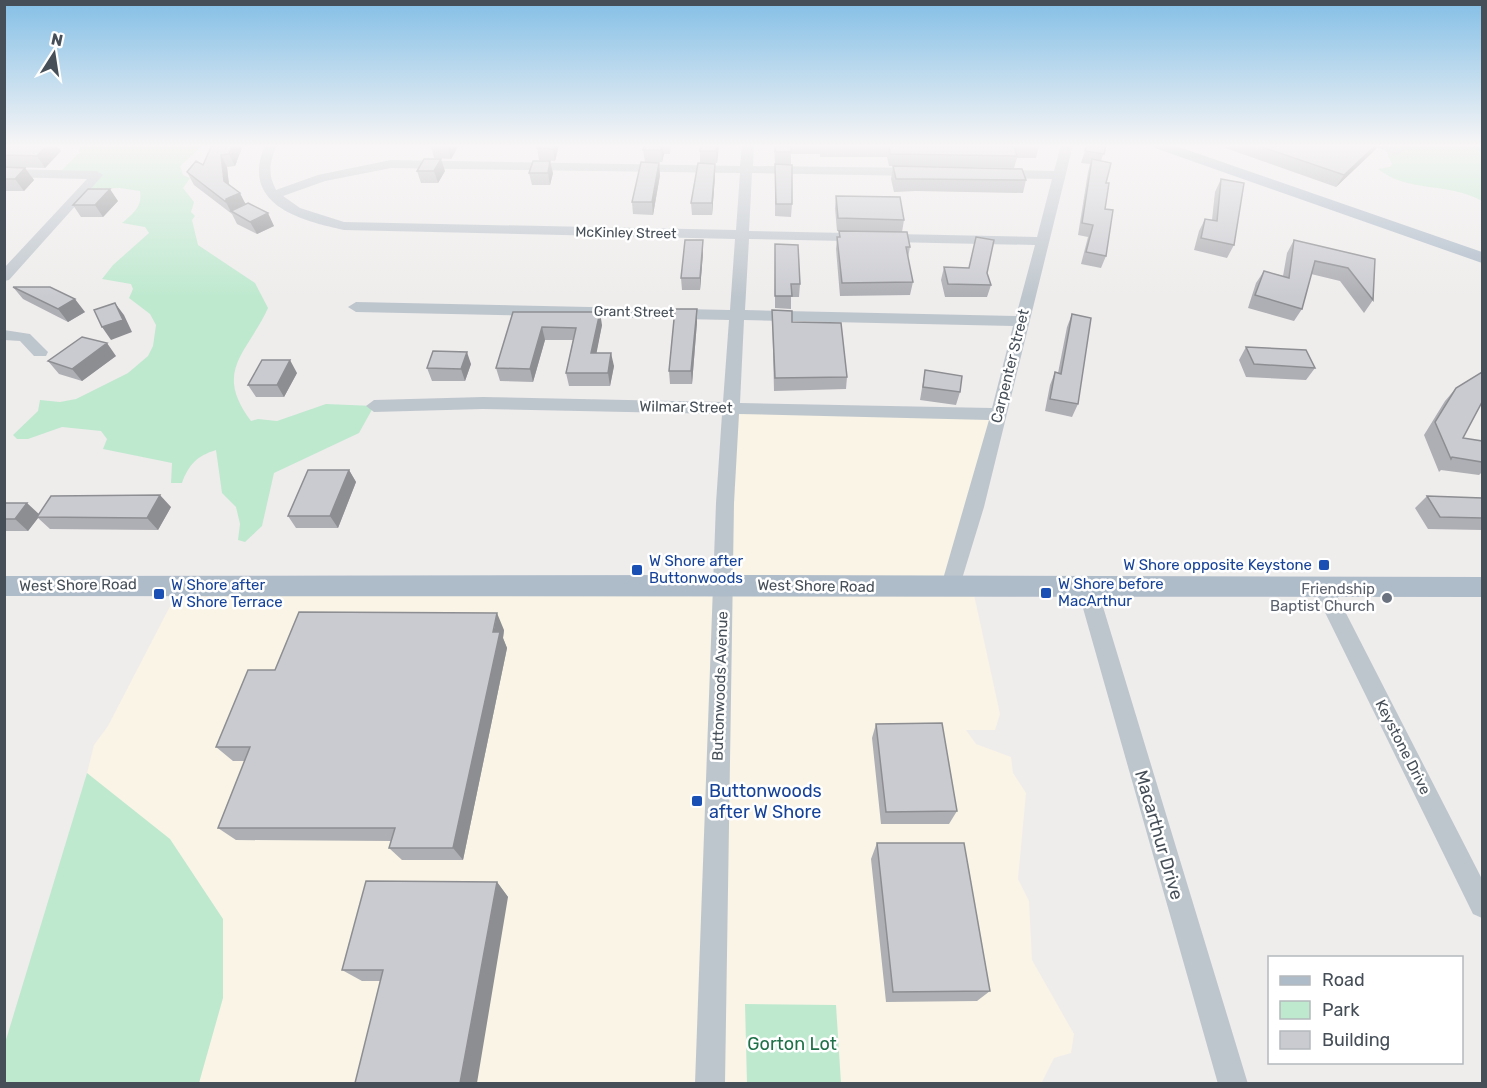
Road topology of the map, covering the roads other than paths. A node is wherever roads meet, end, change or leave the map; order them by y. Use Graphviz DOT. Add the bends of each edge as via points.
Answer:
graph roads {
  1 [pos="79,196"];
  2 [pos="274,196"];
  3 [pos="745,196"];
  4 [pos="1054,196"];
  5 [pos="1311,196"];
  6 [pos="742,235"];
  7 [pos="1042,241"];
  8 [pos="1482,258"];
  9 [pos="4,277"];
  10 [pos="356,307"];
  11 [pos="737,314"];
  12 [pos="1021,321"];
  13 [pos="4,335"];
  14 [pos="40,352"];
  15 [pos="374,406"];
  16 [pos="732,407"];
  17 [pos="998,414"];
  18 [pos="723,585"];
  19 [pos="4,586"];
  20 [pos="951,586"];
  21 [pos="1087,587"];
  22 [pos="1482,587"];
  23 [pos="1323,588"];
  24 [pos="1482,905"];
  25 [pos="710,1083"];
  26 [pos="1233,1083"];
  1 -- 9 [label="street"];
  2 -- 6 [label="street, McKinley Street" via="313,219 353,227"];
  3 -- 6 [label="street, Buttonwoods Avenue"];
  4 -- 7 [label="street, Carpenter Street"];
  5 -- 8 [label="main road"];
  6 -- 7 [label="street, McKinley Street"];
  6 -- 11 [label="street, Buttonwoods Avenue"];
  7 -- 12 [label="street, Carpenter Street"];
  10 -- 11 [label="street, Grant Street"];
  11 -- 12 [label="street, Grant Street"];
  11 -- 16 [label="street, Buttonwoods Avenue"];
  12 -- 17 [label="street, Carpenter Street"];
  13 -- 14 [label="street" via="24,337"];
  15 -- 16 [label="street, Wilmar Street" via="483,403"];
  16 -- 17 [label="street, Wilmar Street"];
  16 -- 18 [label="street, Buttonwoods Avenue"];
  17 -- 20 [label="street, Carpenter Street"];
  18 -- 19 [label="main road, West Shore Road"];
  18 -- 20 [label="main road, West Shore Road"];
  18 -- 25 [label="street, Buttonwoods Avenue"];
  20 -- 21 [label="main road, West Shore Road"];
  21 -- 23 [label="main road, West Shore Road"];
  21 -- 26 [label="street, Macarthur Drive"];
  22 -- 23 [label="main road, West Shore Road"];
  23 -- 24 [label="street, Keystone Drive"];
}
